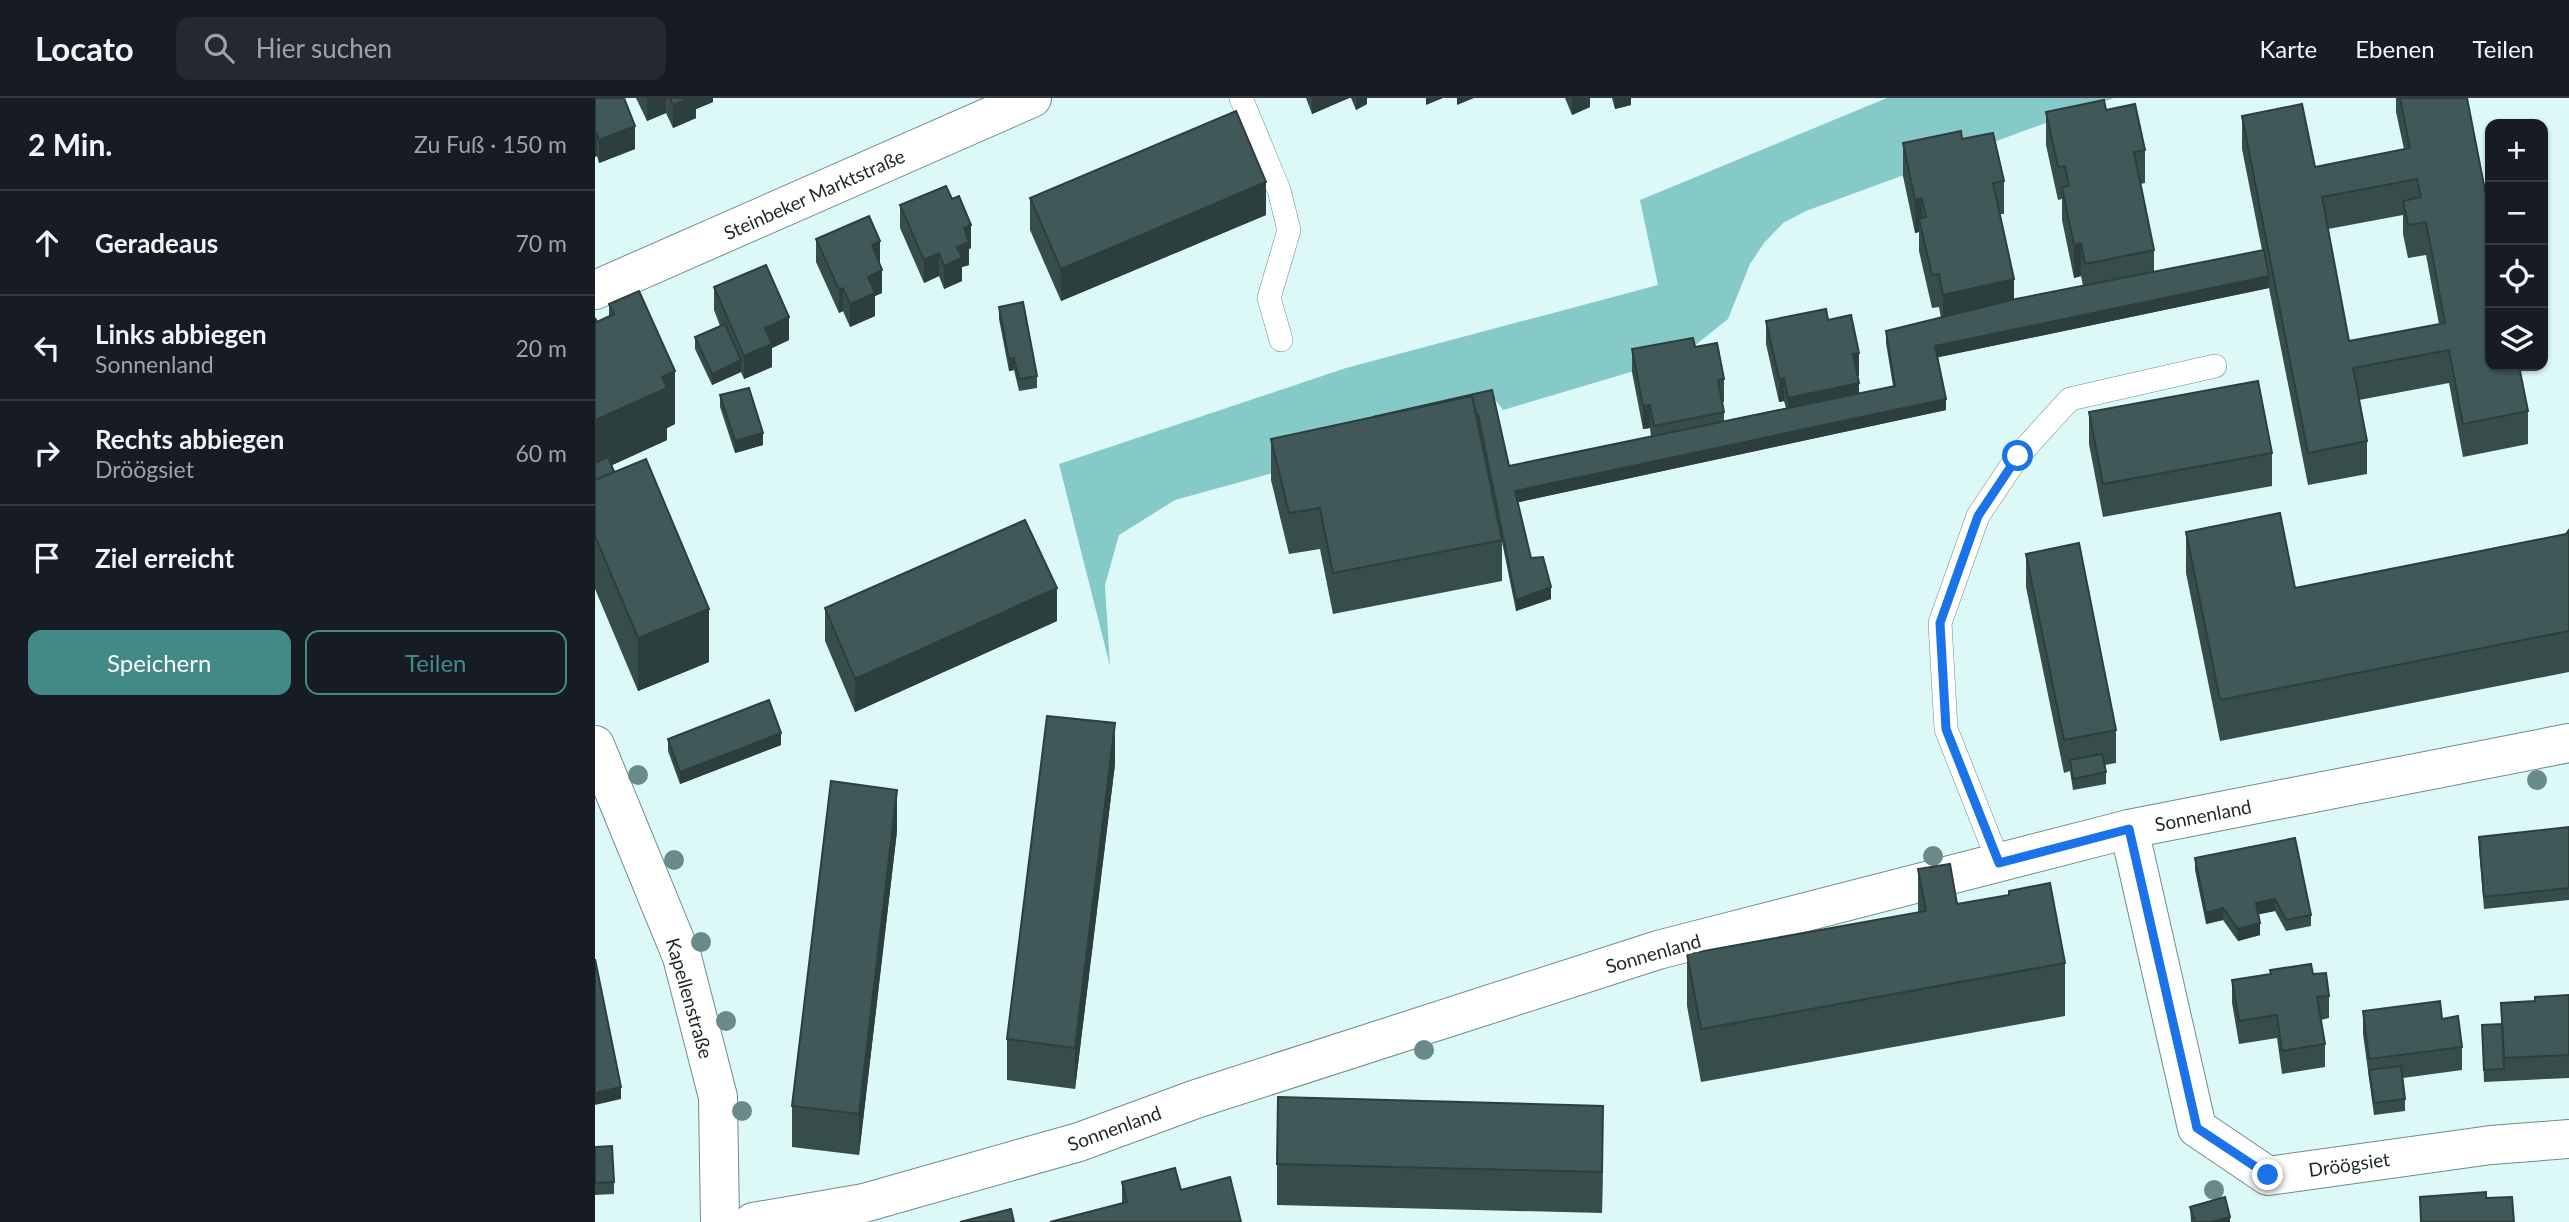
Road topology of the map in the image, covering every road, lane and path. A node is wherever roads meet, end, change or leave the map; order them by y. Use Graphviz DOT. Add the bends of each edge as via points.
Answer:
graph roads {
  1 [pos="1032,98"];
  2 [pos="1241,98"];
  3 [pos="595,290"];
  4 [pos="1281,340"];
  5 [pos="2215,366"];
  6 [pos="2569,743"];
  7 [pos="595,745"];
  8 [pos="2129,829"];
  9 [pos="1999,863"];
  10 [pos="2569,1139"];
  11 [pos="720,1222"];
  12 [pos="753,1222"];
  1 -- 3 [label="street, Steinbeker Marktstraße"];
  2 -- 4 [label="lane" via="1279,190 1289,230 1269,298"];
  5 -- 9 [label="lane" via="2070,399 2018,456 1978,516 1940,623 1946,729"];
  6 -- 8 [label="street, Sonnenland"];
  7 -- 11 [label="street, Kapellenstraße" via="685,970 718,1097"];
  8 -- 9 [label="street, Sonnenland"];
  8 -- 10 [label="street, Dröögsiet" via="2197,1128 2268,1175"];
  9 -- 12 [label="street, Sonnenland" via="1651,952 1196,1099 1079,1142 864,1203"];
}
